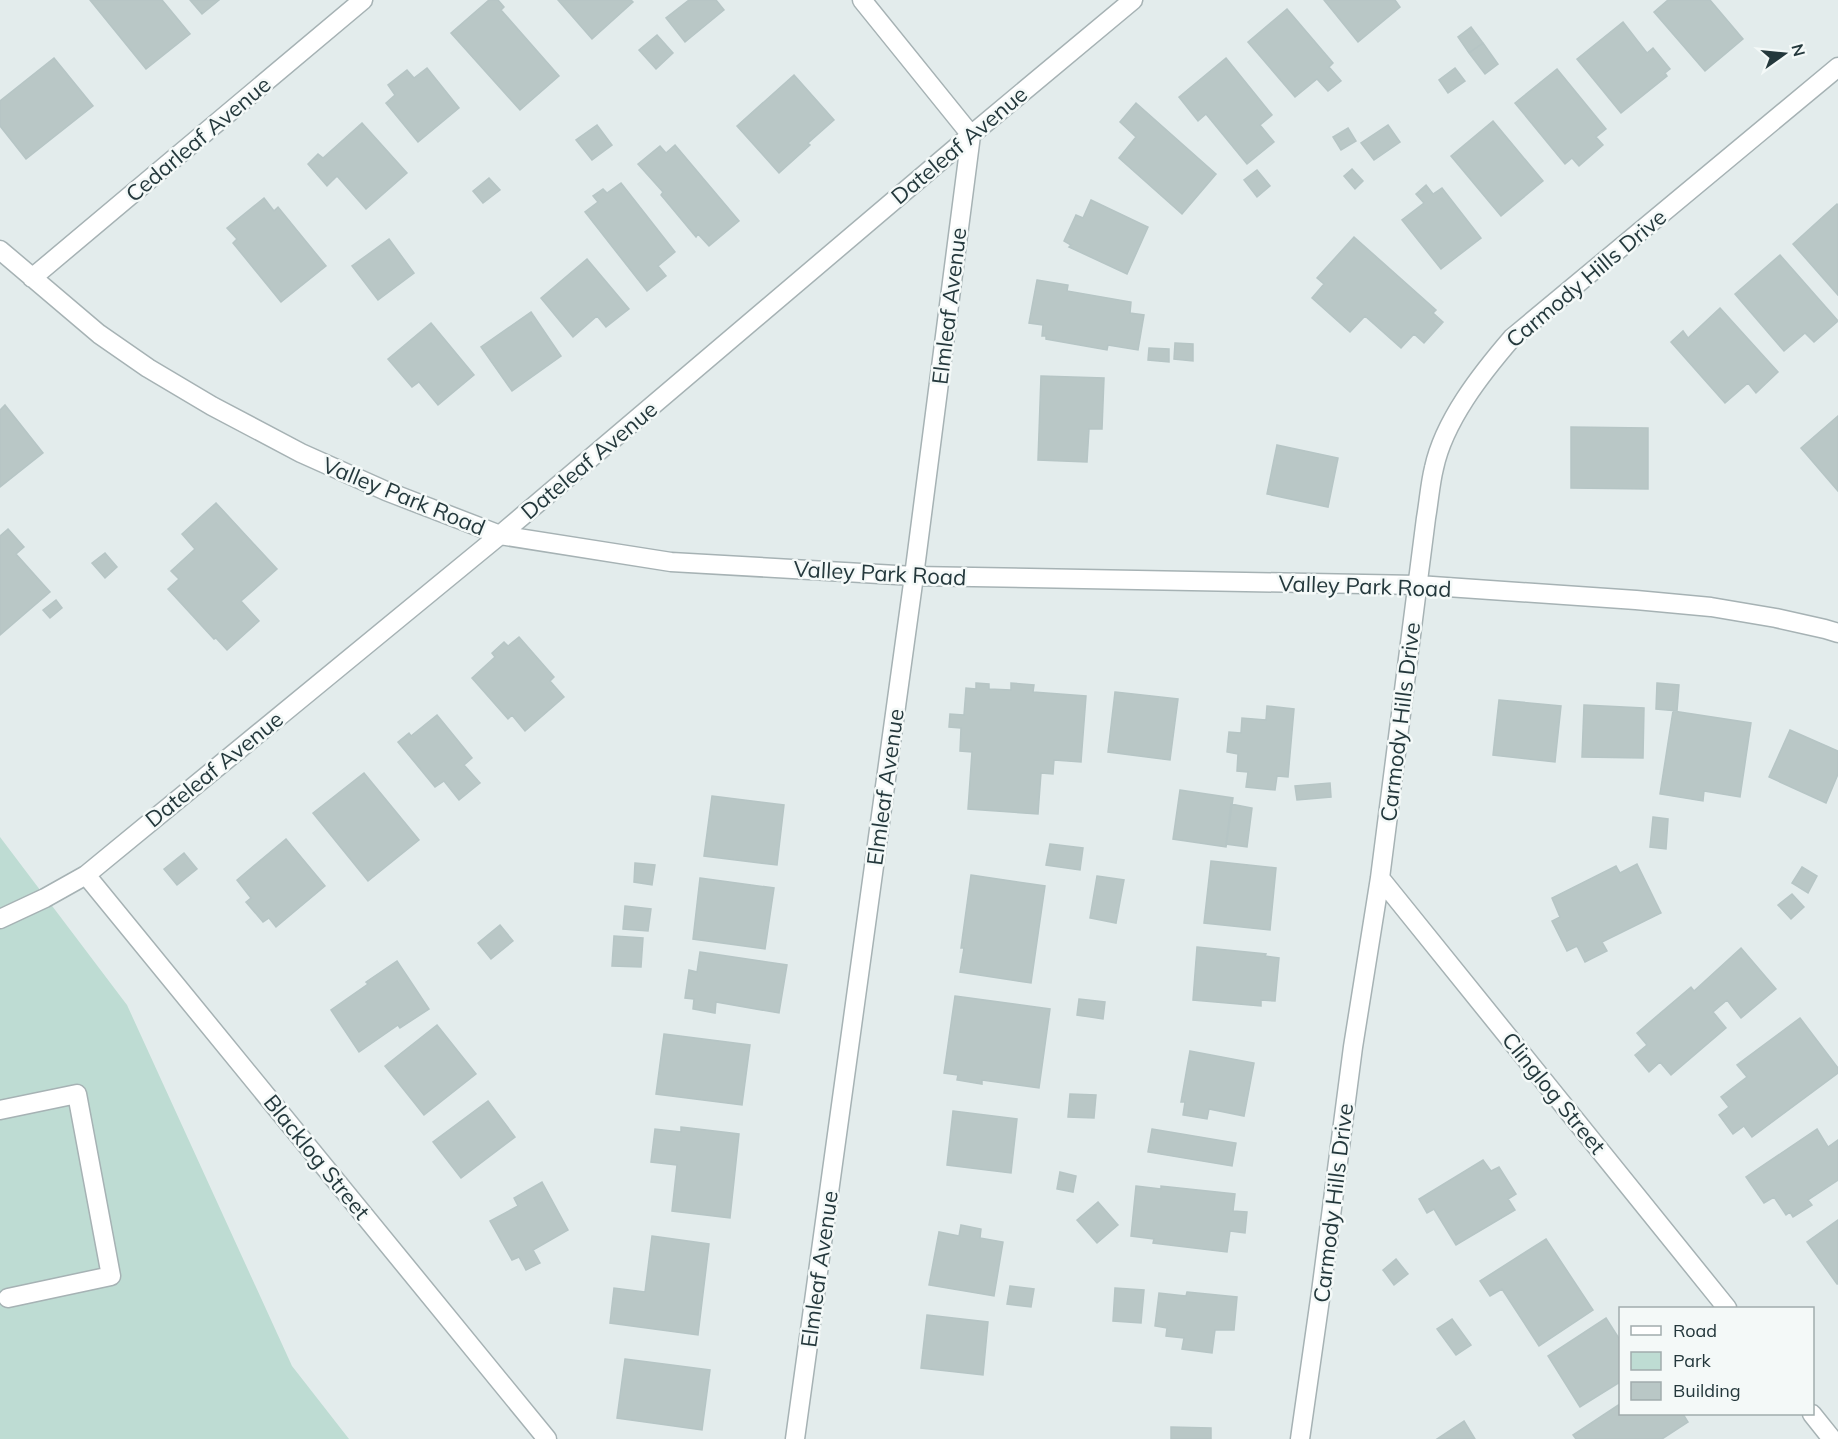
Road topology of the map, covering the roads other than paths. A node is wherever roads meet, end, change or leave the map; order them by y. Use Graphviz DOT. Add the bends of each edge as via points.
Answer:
graph roads {
  1 [pos="363,0"];
  2 [pos="862,0"];
  3 [pos="1134,0"];
  4 [pos="1838,67"];
  5 [pos="971,135"];
  6 [pos="0,250"];
  7 [pos="32,278"];
  8 [pos="500,535"];
  9 [pos="914,576"];
  10 [pos="1418,585"];
  11 [pos="1838,633"];
  12 [pos="86,875"];
  13 [pos="1380,878"];
  14 [pos="0,919"];
  15 [pos="0,1110"];
  16 [pos="8,1298"];
  17 [pos="1726,1307"];
  18 [pos="1814,1415"];
  19 [pos="547,1439"];
  20 [pos="795,1439"];
  21 [pos="1300,1439"];
  22 [pos="1832,1439"];
  1 -- 7 [label="street, Cedarleaf Avenue"];
  2 -- 5 [label="street"];
  3 -- 5 [label="street, Dateleaf Avenue"];
  4 -- 10 [label="street, Carmody Hills Drive" via="1512,338 1483,372 1445,434 1434,467"];
  5 -- 8 [label="street, Dateleaf Avenue"];
  5 -- 9 [label="street, Elmleaf Avenue"];
  6 -- 7 [label="street, Valley Park Road"];
  7 -- 8 [label="street, Valley Park Road" via="99,334 212,406 301,453"];
  8 -- 9 [label="street, Valley Park Road" via="671,562"];
  8 -- 12 [label="street, Dateleaf Avenue"];
  9 -- 10 [label="street, Valley Park Road"];
  9 -- 20 [label="street, Elmleaf Avenue"];
  10 -- 11 [label="street, Valley Park Road" via="1712,607"];
  10 -- 13 [label="street, Carmody Hills Drive"];
  12 -- 14 [label="street, Dateleaf Avenue"];
  12 -- 19 [label="street, Blacklog Street"];
  13 -- 17 [label="street, Clinglog Street"];
  13 -- 21 [label="street, Carmody Hills Drive"];
  15 -- 16 [label="street" via="77,1094 111,1275"];
  18 -- 22 [label="street"];
}
